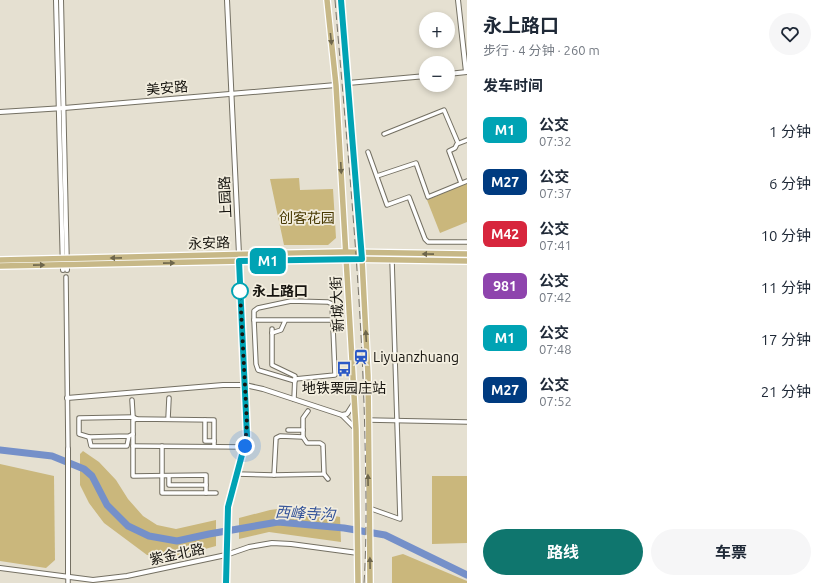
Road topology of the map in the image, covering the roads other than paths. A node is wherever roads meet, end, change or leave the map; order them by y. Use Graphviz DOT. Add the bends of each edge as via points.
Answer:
graph roads {
  1 [pos="56,0"];
  2 [pos="61,0"];
  3 [pos="227,0"];
  4 [pos="327,0"];
  5 [pos="341,0"];
  6 [pos="458,0"];
  7 [pos="466,72"];
  8 [pos="455,73"];
  9 [pos="419,77"];
  10 [pos="348,82"];
  11 [pos="336,85"];
  12 [pos="231,94"];
  13 [pos="62,108"];
  14 [pos="0,112"];
  15 [pos="384,134"];
  16 [pos="467,140"];
  17 [pos="458,144"];
  18 [pos="368,152"];
  19 [pos="377,176"];
  20 [pos="467,180"];
  21 [pos="461,183"];
  22 [pos="467,242"];
  23 [pos="239,254"];
  24 [pos="467,254"];
  25 [pos="346,256"];
  26 [pos="361,256"];
  27 [pos="0,260"];
  28 [pos="392,260"];
  29 [pos="239,261"];
  30 [pos="467,261"];
  31 [pos="65,264"];
  32 [pos="0,266"];
  33 [pos="66,277"];
  34 [pos="254,320"];
  35 [pos="332,320"];
  36 [pos="285,321"];
  37 [pos="295,380"];
  38 [pos="245,385"];
  39 [pos="67,398"];
  40 [pos="169,398"];
  41 [pos="294,399"];
  42 [pos="132,400"];
  43 [pos="354,403"];
  44 [pos="308,411"];
  45 [pos="342,415"];
  46 [pos="133,417"];
  47 [pos="137,419"];
  48 [pos="168,419"];
  49 [pos="205,420"];
  50 [pos="368,420"];
  51 [pos="397,421"];
  52 [pos="467,422"];
  53 [pos="288,430"];
  54 [pos="303,430"];
  55 [pos="356,430"];
  56 [pos="131,435"];
  57 [pos="303,437"];
  58 [pos="89,438"];
  59 [pos="214,441"];
  60 [pos="133,446"];
  61 [pos="162,446"];
  62 [pos="214,446"];
  63 [pos="245,446"];
  64 [pos="68,449"];
  65 [pos="236,474"];
  66 [pos="324,474"];
  67 [pos="274,475"];
  68 [pos="162,476"];
  69 [pos="169,476"];
  70 [pos="328,478"];
  71 [pos="206,485"];
  72 [pos="206,493"];
  73 [pos="216,493"];
  74 [pos="369,508"];
  75 [pos="358,553"];
  76 [pos="226,555"];
  77 [pos="0,568"];
  78 [pos="68,577"];
  79 [pos="68,583"];
  80 [pos="226,583"];
  81 [pos="358,583"];
  82 [pos="370,583"];
  1 -- 13 [label="street"];
  2 -- 13 [label="street"];
  3 -- 12 [label="street, 上园路"];
  4 -- 11 [label="main road, 新城大街, one-way"];
  5 -- 10 [label="main road, 新城大街"];
  6 -- 7 [label="street"];
  7 -- 8 [label="street"];
  9 -- 10 [label="street"];
  10 -- 26 [label="main road, 新城大街"];
  11 -- 12 [label="street, 美安路"];
  11 -- 25 [label="main road, 新城大街, one-way"];
  12 -- 13 [label="street, 美安路"];
  12 -- 23 [label="street, 上园路"];
  13 -- 14 [label="street, 美安路"];
  13 -- 31 [label="street"];
  15 -- 17 [label="street" via="444,110"];
  16 -- 17 [label="street"];
  17 -- 21 [label="street" via="449,150"];
  18 -- 19 [label="street"];
  19 -- 21 [label="street" via="416,163 428,197"];
  19 -- 22 [label="street" via="387,205 409,197 428,242"];
  20 -- 21 [label="street"];
  23 -- 25 [label="main road, 永安路"];
  23 -- 29 [label="street, 上园路"];
  23 -- 31 [label="main road, 永安路, one-way"];
  24 -- 26 [label="main road, 永安路, one-way"];
  25 -- 26 [label="main road, 永安路"];
  25 -- 29 [label="main road, 永安路"];
  25 -- 43 [label="main road, 新城大街"];
  26 -- 28 [label="main road, 永安路"];
  50 -- 26 [label="main road, 新城大街, one-way"];
  27 -- 31 [label="main road, 永安路"];
  28 -- 30 [label="main road, 永安路"];
  28 -- 51 [label="street"];
  31 -- 29 [label="main road, 永安路, one-way"];
  29 -- 38 [label="street, 上园路"];
  32 -- 31 [label="main road, 永安路, one-way"];
  33 -- 39 [label="street"];
  34 -- 35 [label="street" via="254,311 258,308 291,301 328,302 332,304"];
  34 -- 36 [label="street"];
  34 -- 37 [label="street" via="258,370"];
  35 -- 36 [label="street"];
  35 -- 37 [label="street" via="335,375"];
  36 -- 37 [label="street" via="281,330 272,331 272,365 295,376"];
  37 -- 41 [label="street"];
  38 -- 39 [label="street"];
  38 -- 41 [label="street"];
  38 -- 63 [label="street, 上园路"];
  39 -- 64 [label="street"];
  40 -- 48 [label="street"];
  41 -- 45 [label="street"];
  42 -- 46 [label="street"];
  43 -- 45 [label="street" via="347,414"];
  43 -- 55 [label="main road, 新城大街"];
  44 -- 54 [label="street" via="303,418"];
  45 -- 55 [label="street"];
  46 -- 47 [label="street"];
  46 -- 58 [label="street" via="79,418 79,434"];
  47 -- 48 [label="street"];
  47 -- 56 [label="street" via="133,420"];
  48 -- 49 [label="street"];
  49 -- 59 [label="street" via="205,441"];
  49 -- 59 [label="street" via="215,422"];
  50 -- 51 [label="street"];
  74 -- 50 [label="main road, 新城大街, one-way"];
  51 -- 52 [label="street"];
  51 -- 74 [label="street" via="400,519"];
  53 -- 54 [label="street"];
  54 -- 57 [label="street"];
  55 -- 75 [label="main road, 新城大街"];
  56 -- 58 [label="street"];
  56 -- 58 [label="street" via="127,446 91,446"];
  56 -- 60 [label="street"];
  57 -- 66 [label="street" via="307,444 323,445"];
  57 -- 67 [label="street" via="276,438"];
  59 -- 62 [label="street"];
  60 -- 61 [label="street"];
  60 -- 68 [label="street" via="133,476"];
  61 -- 62 [label="street"];
  61 -- 68 [label="street"];
  62 -- 63 [label="street"];
  63 -- 65 [label="street, 上园路"];
  64 -- 78 [label="street"];
  65 -- 67 [label="street"];
  65 -- 76 [label="street, 上园路" via="227,514"];
  66 -- 67 [label="street"];
  66 -- 70 [label="street"];
  68 -- 69 [label="street"];
  68 -- 72 [label="street" via="162,493"];
  69 -- 71 [label="street" via="169,485"];
  69 -- 71 [label="street" via="206,475"];
  71 -- 72 [label="street"];
  72 -- 73 [label="street"];
  82 -- 74 [label="main road, 新城大街, one-way"];
  75 -- 76 [label="street, 紫金北路" via="272,543"];
  75 -- 81 [label="main road, 新城大街"];
  76 -- 78 [label="street, 紫金北路" via="123,577 93,580"];
  76 -- 80 [label="street, 上园路"];
  77 -- 78 [label="street, 紫金北路"];
  78 -- 79 [label="street"];
}
